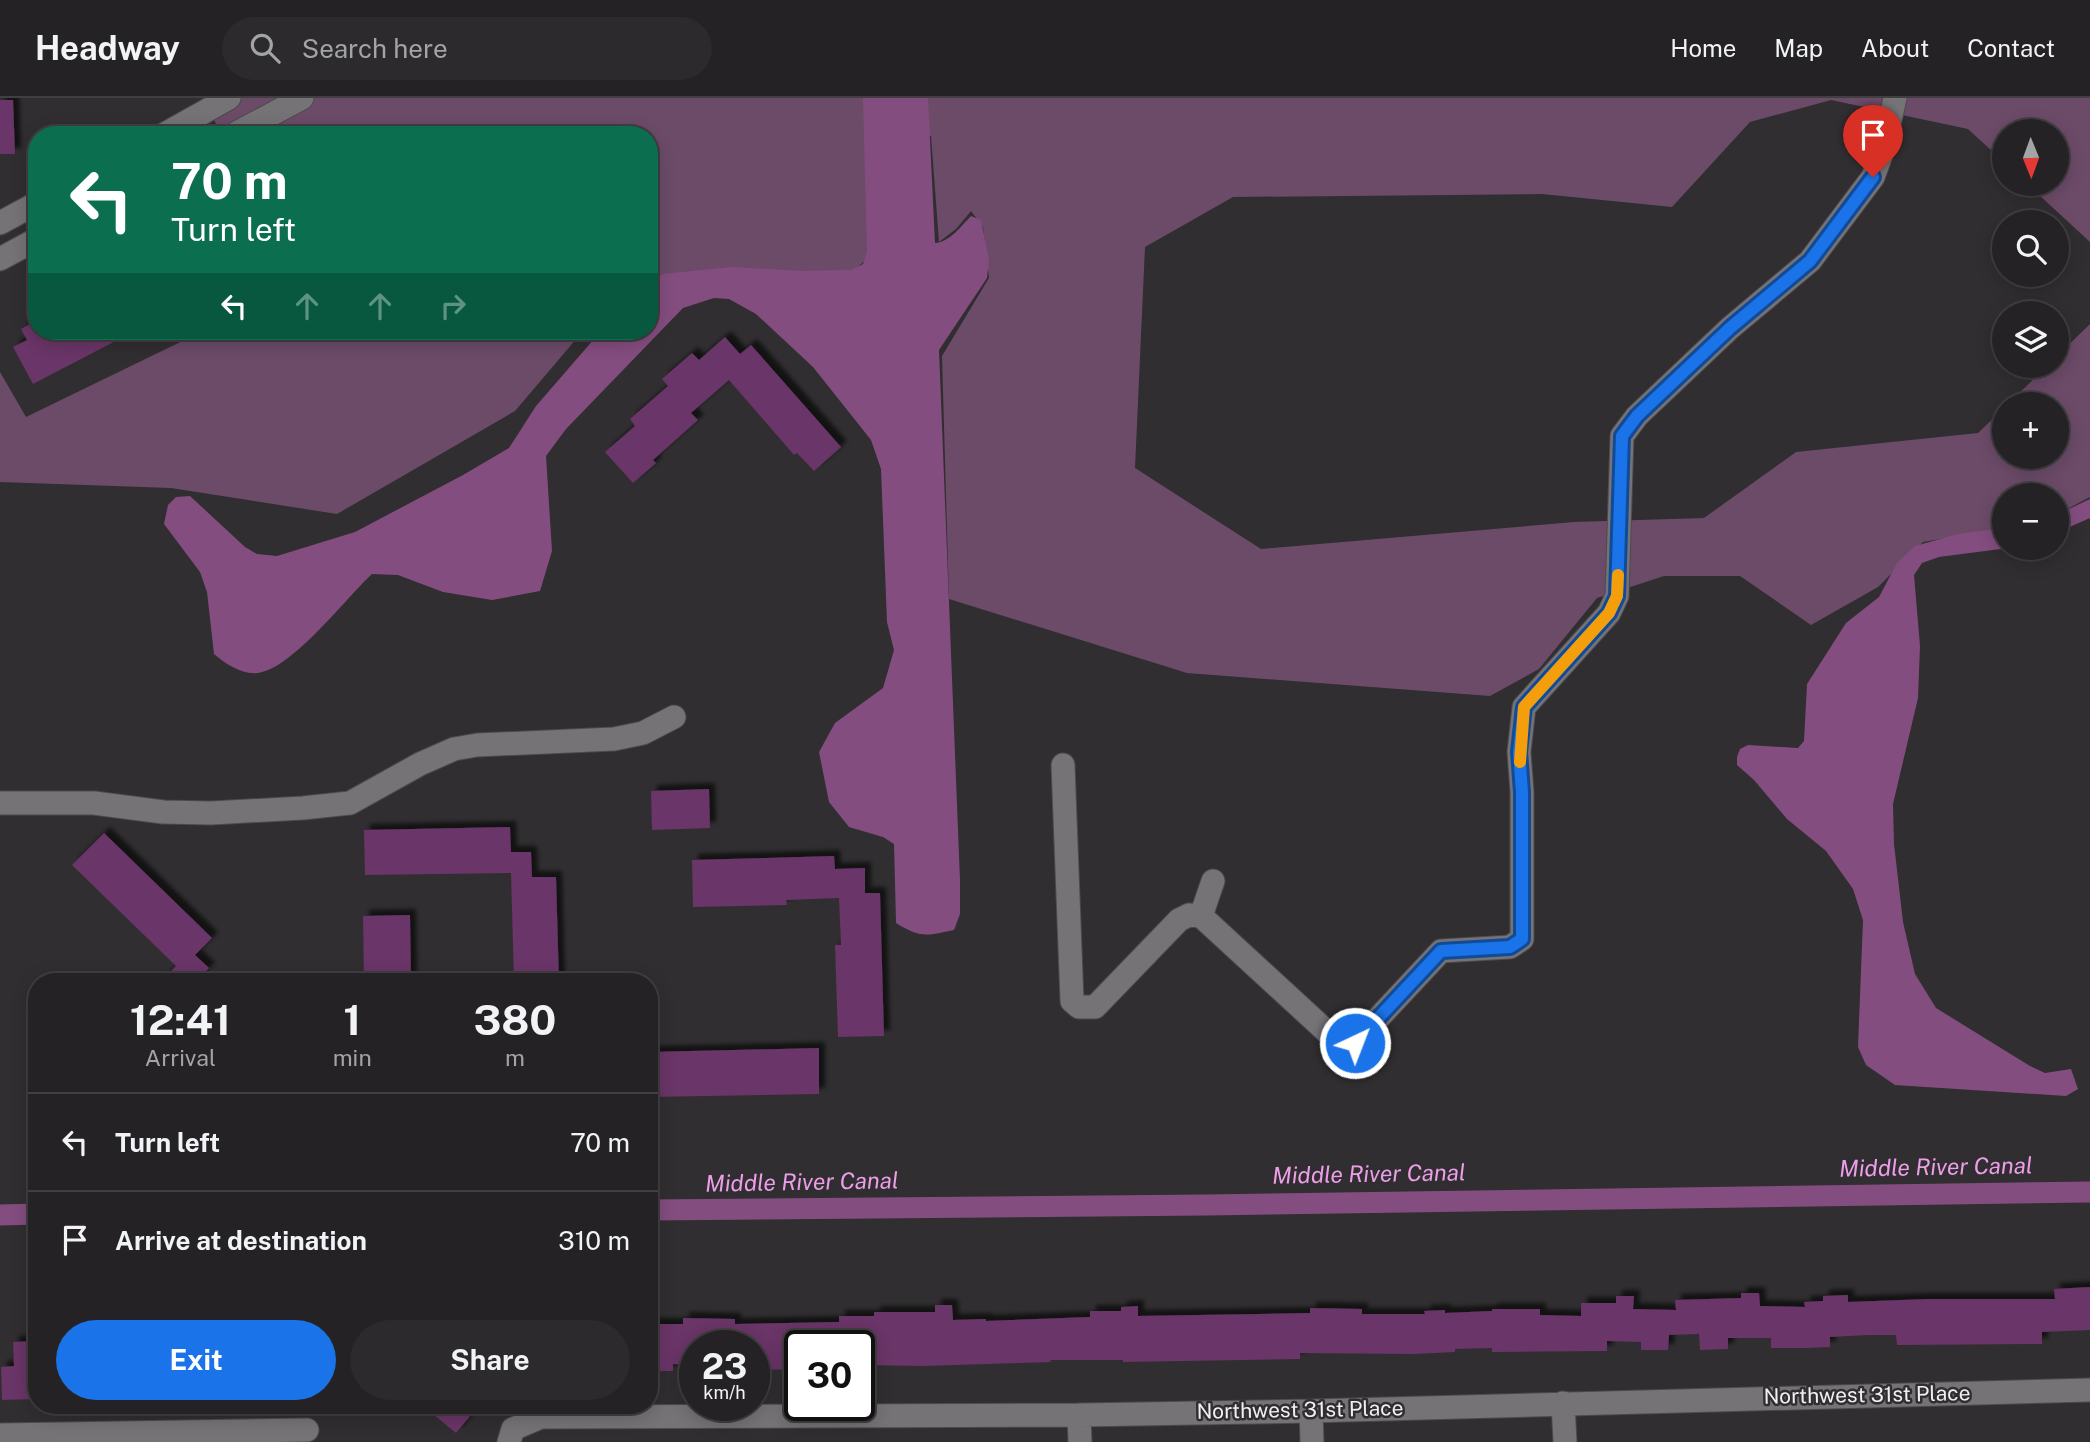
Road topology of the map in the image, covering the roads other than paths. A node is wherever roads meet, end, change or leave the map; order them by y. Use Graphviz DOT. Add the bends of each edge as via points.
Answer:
graph roads {
  1 [pos="229,98"];
  2 [pos="302,98"];
  3 [pos="1895,98"];
  4 [pos="179,126"];
  5 [pos="250,126"];
  6 [pos="28,208"];
  7 [pos="0,223"];
  8 [pos="28,244"];
  9 [pos="0,259"];
  10 [pos="674,717"];
  11 [pos="1063,765"];
  12 [pos="0,803"];
  13 [pos="1213,881"];
  14 [pos="1201,916"];
  15 [pos="2090,1390"];
  16 [pos="1563,1403"];
  17 [pos="1311,1410"];
  18 [pos="1079,1415"];
  19 [pos="307,1430"];
  20 [pos="0,1435"];
  21 [pos="511,1436"];
  22 [pos="74,1437"];
  23 [pos="1080,1442"];
  24 [pos="1312,1442"];
  25 [pos="1564,1442"];
  1 -- 4 [label="street"];
  2 -- 5 [label="street"];
  3 -- 14 [label="street" via="1873,177 1810,261 1730,328 1637,416 1622,436 1617,596 1609,613 1524,707 1519,752 1522,939 1510,947 1441,951 1355,1043 1338,1042"];
  6 -- 7 [label="street"];
  8 -- 9 [label="street"];
  10 -- 12 [label="street" via="643,733 614,740 454,749 349,803 211,813 94,803"];
  11 -- 14 [label="street" via="1072,1001 1079,1007 1096,1007 1179,920"];
  13 -- 14 [label="street"];
  15 -- 16 [label="street, Northwest 31st Place"];
  16 -- 17 [label="street, Northwest 31st Place"];
  16 -- 25 [label="street"];
  17 -- 18 [label="street, Northwest 31st Place"];
  17 -- 24 [label="street"];
  18 -- 21 [label="street, Northwest 31st Place" via="541,1418"];
  18 -- 23 [label="street"];
  19 -- 22 [label="street"];
  20 -- 22 [label="street"];
}
